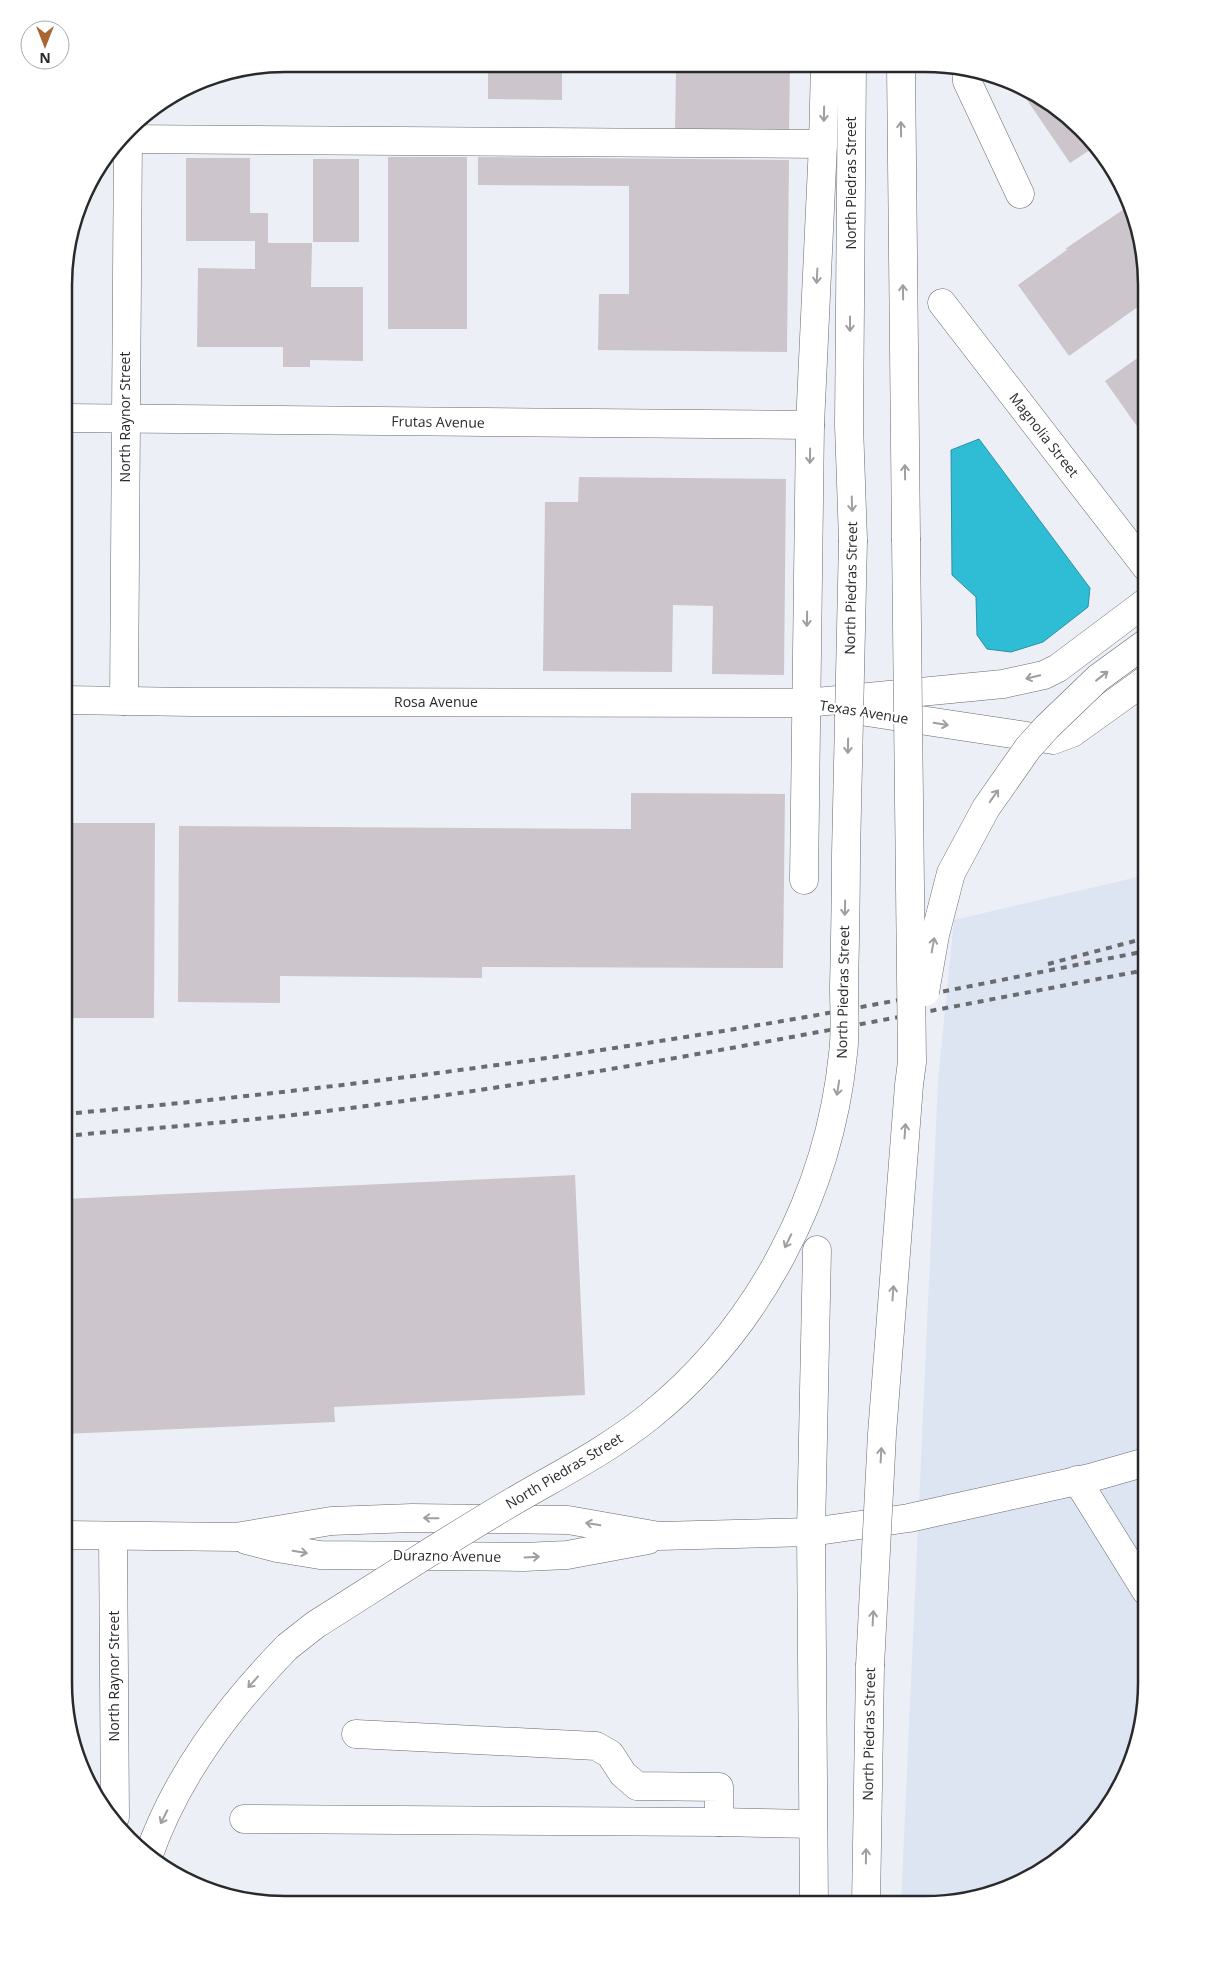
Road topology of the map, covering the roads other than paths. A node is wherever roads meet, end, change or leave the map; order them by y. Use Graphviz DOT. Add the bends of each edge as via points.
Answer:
graph roads {
  1 [pos="824,72"];
  2 [pos="852,72"];
  3 [pos="901,72"];
  4 [pos="967,77"];
  5 [pos="133,137"];
  6 [pos="126,144"];
  7 [pos="823,144"];
  8 [pos="1020,194"];
  9 [pos="942,303"];
  10 [pos="72,418"];
  11 [pos="125,419"];
  12 [pos="810,425"];
  13 [pos="1138,557"];
  14 [pos="1138,608"];
  15 [pos="1138,649"];
  16 [pos="1138,686"];
  17 [pos="72,700"];
  18 [pos="124,701"];
  19 [pos="806,703"];
  20 [pos="804,880"];
  21 [pos="912,1062"];
  22 [pos="817,1250"];
  23 [pos="1138,1464"];
  24 [pos="1077,1480"];
  25 [pos="811,1532"];
  26 [pos="72,1535"];
  27 [pos="113,1536"];
  28 [pos="658,1536"];
  29 [pos="236,1537"];
  30 [pos="1138,1578"];
  31 [pos="356,1734"];
  32 [pos="112,1807"];
  33 [pos="244,1819"];
  34 [pos="718,1822"];
  35 [pos="813,1824"];
  36 [pos="151,1848"];
  37 [pos="814,1896"];
  38 [pos="866,1896"];
  1 -- 7 [label="street, North Piedras Street, one-way"];
  2 -- 36 [label="street, North Piedras Street, one-way, bridge" via="849,425 853,540 844,1053 833,1115 811,1194 776,1267 742,1318 704,1366 651,1416 598,1453 518,1498 315,1625 287,1647 251,1684 209,1738 187,1772"];
  21 -- 3 [label="street, North Piedras Street, one-way, bridge"];
  4 -- 8 [label="street"];
  5 -- 7 [label="street"];
  6 -- 11 [label="street, North Raynor Street"];
  7 -- 12 [label="street, North Piedras Street, one-way"];
  9 -- 13 [label="street, Magnolia Street"];
  10 -- 11 [label="street, Frutas Avenue"];
  11 -- 12 [label="street, Frutas Avenue"];
  11 -- 18 [label="street, North Raynor Street"];
  12 -- 19 [label="street, North Piedras Street, one-way"];
  14 -- 19 [label="street, Texas Avenue, one-way" via="1044,675 1003,684"];
  21 -- 15 [label="street, one-way, bridge" via="935,935 951,873 986,808 1028,748 1047,727 1098,678"];
  19 -- 16 [label="street, Texas Avenue, one-way" via="1053,740 1072,733"];
  17 -- 18 [label="street, Rosa Avenue"];
  18 -- 19 [label="street, Rosa Avenue"];
  19 -- 20 [label="street, North Piedras Street"];
  38 -- 21 [label="street, North Piedras Street, one-way, bridge" via="870,1666 882,1434"];
  22 -- 25 [label="street"];
  23 -- 24 [label="street, Durazno Avenue"];
  24 -- 25 [label="street, Durazno Avenue" via="909,1518"];
  24 -- 30 [label="street"];
  25 -- 28 [label="street, Durazno Avenue"];
  25 -- 35 [label="street"];
  26 -- 27 [label="street, Durazno Avenue"];
  27 -- 29 [label="street, Durazno Avenue"];
  27 -- 32 [label="street, North Raynor Street"];
  28 -- 29 [label="street, Durazno Avenue, one-way" via="568,1520 412,1518 331,1521"];
  29 -- 28 [label="street, Durazno Avenue, one-way" via="320,1555 524,1557 567,1555"];
  31 -- 34 [label="street" via="596,1746 610,1754 623,1774 637,1786 719,1787"];
  33 -- 34 [label="street"];
  34 -- 35 [label="street"];
  35 -- 37 [label="street"];
}
